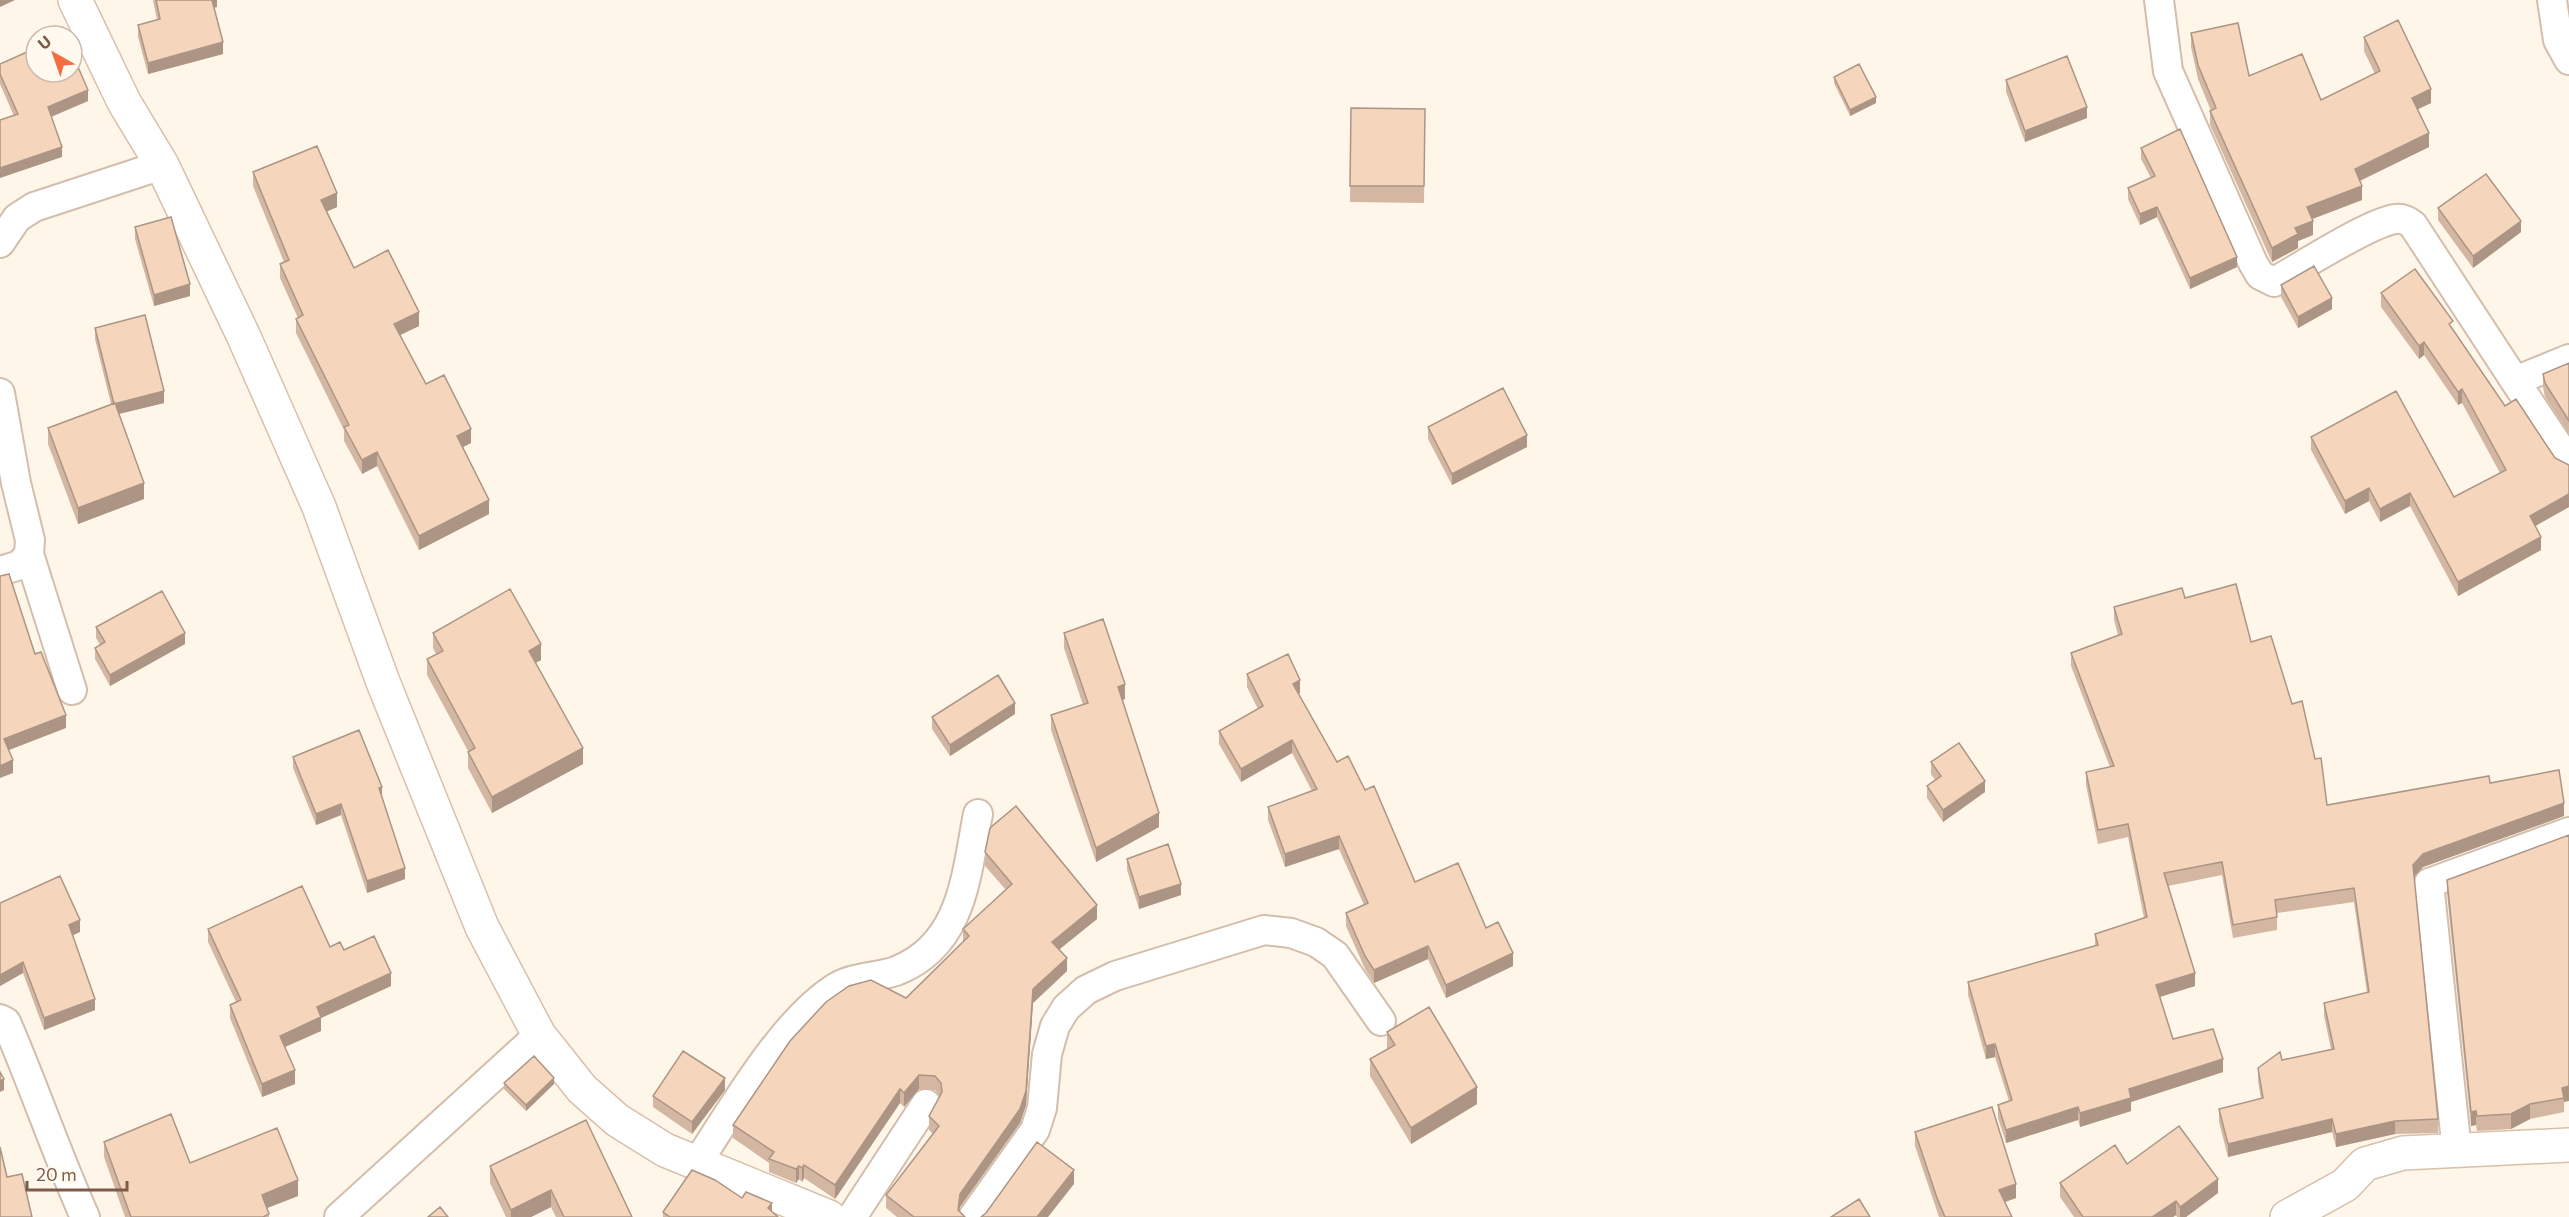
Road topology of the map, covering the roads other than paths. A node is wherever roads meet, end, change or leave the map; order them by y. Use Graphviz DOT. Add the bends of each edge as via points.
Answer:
graph roads {
  1 [pos="75,0"];
  2 [pos="2159,0"];
  3 [pos="2552,0"];
  4 [pos="2569,60"];
  5 [pos="162,165"];
  6 [pos="0,243"];
  7 [pos="2569,359"];
  8 [pos="2515,381"];
  9 [pos="0,393"];
  10 [pos="2569,462"];
  11 [pos="28,554"];
  12 [pos="0,571"];
  13 [pos="72,690"];
  14 [pos="978,814"];
  15 [pos="2569,832"];
  16 [pos="2,1015"];
  17 [pos="1381,1021"];
  18 [pos="539,1035"];
  19 [pos="926,1104"];
  20 [pos="2569,1144"];
  21 [pos="2457,1152"];
  22 [pos="697,1163"];
  23 [pos="815,1214"];
  24 [pos="85,1217"];
  25 [pos="339,1217"];
  26 [pos="852,1217"];
  27 [pos="973,1217"];
  28 [pos="2287,1217"];
  1 -- 5 [label="street" via="124,102"];
  2 -- 8 [label="street" via="2168,71 2260,275 2274,282 2364,232 2394,219 2408,221"];
  3 -- 4 [label="street" via="2558,40"];
  5 -- 6 [label="street" via="34,207 17,218"];
  5 -- 18 [label="street" via="319,507 383,682 482,927"];
  7 -- 8 [label="street"];
  8 -- 10 [label="street"];
  9 -- 11 [label="street" via="15,483 30,540"];
  11 -- 12 [label="street" via="20,565"];
  11 -- 13 [label="street"];
  14 -- 22 [label="street" via="955,916 939,943 895,972 858,978 835,988 810,1009 752,1079"];
  15 -- 21 [label="street" via="2429,883"];
  16 -- 24 [label="street"];
  17 -- 27 [label="street" via="1335,955 1316,942 1291,933 1264,930 1086,990 1066,1008 1055,1026 1035,1130"];
  18 -- 22 [label="street" via="582,1089 617,1120 665,1150"];
  18 -- 25 [label="street"];
  19 -- 26 [label="street"];
  20 -- 21 [label="street"];
  21 -- 28 [label="street" via="2403,1153 2365,1164 2344,1185"];
  22 -- 23 [label="street"];
}
